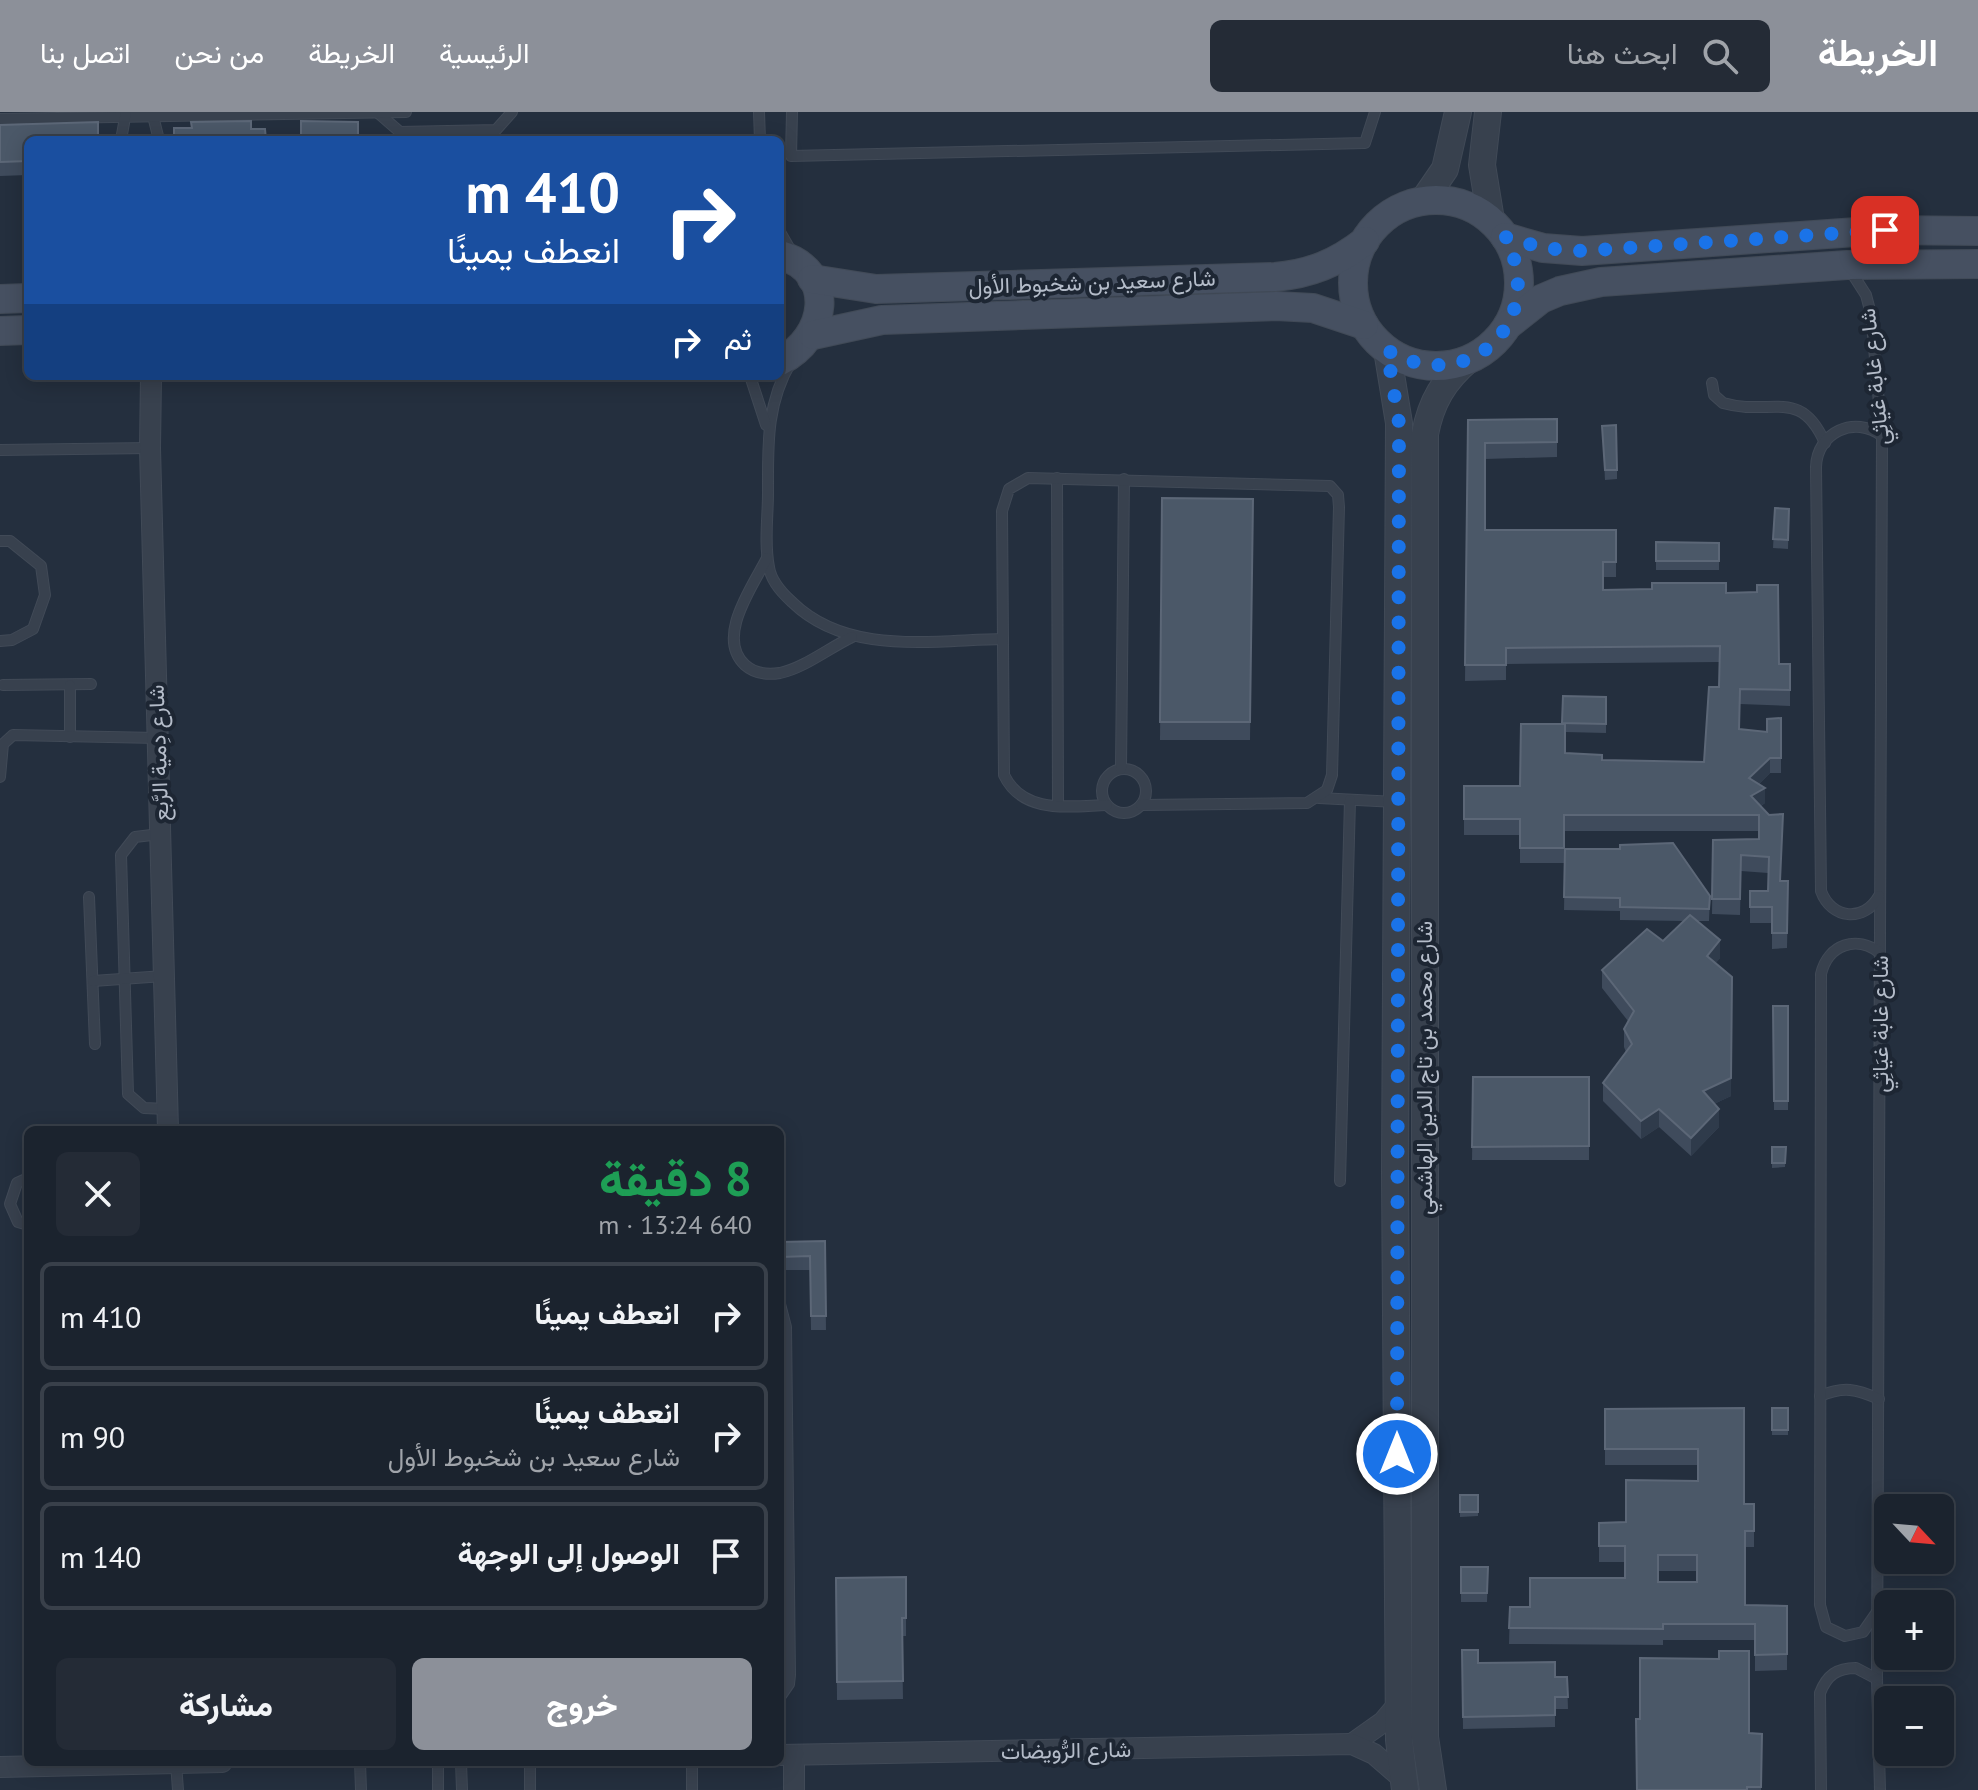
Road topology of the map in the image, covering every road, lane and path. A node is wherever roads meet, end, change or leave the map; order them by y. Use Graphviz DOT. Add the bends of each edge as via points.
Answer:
graph roads {
  1 [pos="377,112"];
  2 [pos="406,112"];
  3 [pos="512,112"];
  4 [pos="759,112"];
  5 [pos="792,112"];
  6 [pos="1375,112"];
  7 [pos="1458,112"];
  8 [pos="1488,112"];
  9 [pos="125,114"];
  10 [pos="153,114"];
  11 [pos="0,119"];
  12 [pos="122,136"];
  13 [pos="158,136"];
  14 [pos="760,136"];
  15 [pos="1423,201"];
  16 [pos="1498,228"];
  17 [pos="1978,231"];
  18 [pos="784,240"];
  19 [pos="1365,241"];
  20 [pos="1978,264"];
  21 [pos="1847,265"];
  22 [pos="798,267"];
  23 [pos="24,298"];
  24 [pos="0,299"];
  25 [pos="1364,325"];
  26 [pos="1508,325"];
  27 [pos="24,330"];
  28 [pos="0,331"];
  29 [pos="796,349"];
  30 [pos="1387,350"];
  31 [pos="1469,359"];
  32 [pos="784,375"];
  33 [pos="151,380"];
  34 [pos="751,380"];
  35 [pos="782,380"];
  36 [pos="1712,383"];
  37 [pos="767,431"];
  38 [pos="1882,436"];
  39 [pos="1825,443"];
  40 [pos="150,448"];
  41 [pos="0,450"];
  42 [pos="1057,478"];
  43 [pos="1124,479"];
  44 [pos="0,541"];
  45 [pos="768,556"];
  46 [pos="852,637"];
  47 [pos="1003,639"];
  48 [pos="0,641"];
  49 [pos="91,684"];
  50 [pos="3,685"];
  51 [pos="70,685"];
  52 [pos="70,737"];
  53 [pos="157,738"];
  54 [pos="1121,769"];
  55 [pos="0,777"];
  56 [pos="1319,798"];
  57 [pos="1350,800"];
  58 [pos="1398,802"];
  59 [pos="1107,805"];
  60 [pos="1141,805"];
  61 [pos="1058,806"];
  62 [pos="160,834"];
  63 [pos="1880,895"];
  64 [pos="89,897"];
  65 [pos="1880,953"];
  66 [pos="164,976"];
  67 [pos="123,979"];
  68 [pos="93,981"];
  69 [pos="95,1044"];
  70 [pos="167,1109"];
  71 [pos="168,1126"];
  72 [pos="24,1180"];
  73 [pos="1340,1181"];
  74 [pos="24,1224"];
  75 [pos="784,1319"];
  76 [pos="1820,1396"];
  77 [pos="1879,1399"];
  78 [pos="1878,1590"];
  79 [pos="1874,1616"];
  80 [pos="1877,1670"];
  81 [pos="1877,1679"];
  82 [pos="784,1691"];
  83 [pos="1399,1703"];
  84 [pos="1352,1744"];
  85 [pos="787,1755"];
  86 [pos="35,1766"];
  87 [pos="176,1766"];
  88 [pos="360,1766"];
  89 [pos="438,1766"];
  90 [pos="461,1766"];
  91 [pos="530,1766"];
  92 [pos="692,1766"];
  93 [pos="0,1767"];
  94 [pos="1404,1784"];
  95 [pos="178,1790"];
  96 [pos="361,1790"];
  97 [pos="438,1790"];
  98 [pos="462,1790"];
  99 [pos="530,1790"];
  100 [pos="692,1790"];
  101 [pos="794,1790"];
  102 [pos="1433,1790"];
  103 [pos="1821,1790"];
  104 [pos="1880,1790"];
  1 -- 2 [label="lane"];
  1 -- 3 [label="lane" via="400,132 496,130"];
  1 -- 10 [label="lane"];
  4 -- 14 [label="lane"];
  5 -- 6 [label="lane" via="791,156 1365,143"];
  7 -- 15 [label="street" via="1445,169"];
  8 -- 16 [label="street" via="1482,165"];
  9 -- 10 [label="lane"];
  9 -- 11 [label="lane"];
  9 -- 12 [label="lane"];
  10 -- 13 [label="lane"];
  15 -- 16 [label="main road" via="1452,201"];
  15 -- 19 [label="main road" via="1383,219"];
  16 -- 17 [label="main road" via="1543,248 1582,251 1885,230"];
  16 -- 26 [label="main road" via="1518,265 1518,296"];
  18 -- 22 [label="lane"];
  19 -- 22 [label="main road, شارع سعيد بن شخبوط الأول" via="1332,264 1275,277 876,289"];
  19 -- 25 [label="main road" via="1353,274"];
  20 -- 21 [label="main road"];
  21 -- 26 [label="main road" via="1580,285 1541,299"];
  21 -- 38 [label="lane, شارع غابة غيَاثِي" via="1871,314"];
  22 -- 29 [label="main road" via="820,307"];
  23 -- 24 [label="main road"];
  25 -- 29 [label="main road, شارع سعيد بن شخبوط الأول" via="1295,306 882,320"];
  25 -- 30 [label="main road"];
  26 -- 31 [label="main road"];
  27 -- 28 [label="main road"];
  29 -- 32 [label="lane"];
  30 -- 31 [label="main road" via="1418,365 1453,365"];
  30 -- 58 [label="street, شارع محمد بن تاج الدين الهاشمي" via="1399,423"];
  31 -- 102 [label="street, شارع محمد بن تاج الدين الهاشمي" via="1434,400 1425,434 1425,1722"];
  33 -- 40 [label="street, شارع دِمية الرَّبع"];
  34 -- 37 [label="lane"];
  35 -- 37 [label="lane"];
  36 -- 39 [label="lane" via="1714,395 1723,403 1806,412"];
  37 -- 45 [label="lane"];
  38 -- 39 [label="lane" via="1852,425"];
  38 -- 63 [label="lane, شارع غابة غيَاثِي"];
  39 -- 63 [label="lane" via="1816,467 1821,891 1831,908 1849,915 1868,910"];
  40 -- 41 [label="lane"];
  40 -- 53 [label="street, شارع دِمية الرَّبع"];
  42 -- 43 [label="lane"];
  42 -- 47 [label="lane" via="1017,482 1003,500"];
  42 -- 61 [label="lane"];
  43 -- 54 [label="lane"];
  43 -- 56 [label="lane" via="1323,484 1338,495 1332,775"];
  44 -- 48 [label="lane" via="10,541 41,566 45,595 33,629"];
  45 -- 46 [label="lane" via="776,584 788,600 824,627"];
  45 -- 46 [label="lane" via="735,626 736,650 748,668 763,674 782,672"];
  46 -- 47 [label="lane"];
  47 -- 61 [label="lane" via="1004,775 1023,798"];
  49 -- 51 [label="lane"];
  50 -- 51 [label="lane"];
  51 -- 52 [label="lane"];
  52 -- 53 [label="lane"];
  52 -- 55 [label="lane" via="9,737 3,744"];
  53 -- 62 [label="street, شارع دِمية الرَّبع"];
  54 -- 59 [label="lane" via="1105,780 1102,793"];
  54 -- 60 [label="lane" via="1142,778 1146,792"];
  56 -- 57 [label="lane"];
  56 -- 60 [label="lane" via="1292,804"];
  57 -- 58 [label="lane"];
  57 -- 73 [label="lane"];
  58 -- 83 [label="street, شارع محمد بن تاج الدين الهاشمي"];
  59 -- 60 [label="lane" via="1128,813"];
  59 -- 61 [label="lane"];
  62 -- 66 [label="street, شارع دِمية الرَّبع"];
  62 -- 67 [label="lane" via="135,837 121,855"];
  63 -- 65 [label="lane, شارع غابة غيَاثِي"];
  64 -- 68 [label="lane"];
  65 -- 76 [label="lane" via="1857,943 1840,946 1827,958 1821,974"];
  65 -- 77 [label="lane, شارع غابة غيَاثِي"];
  66 -- 67 [label="lane"];
  66 -- 70 [label="street, شارع دِمية الرَّبع"];
  67 -- 68 [label="lane"];
  67 -- 70 [label="lane" via="128,1094 144,1108"];
  68 -- 69 [label="lane"];
  70 -- 71 [label="street, شارع دِمية الرَّبع"];
  72 -- 74 [label="lane" via="17,1183 10,1204"];
  75 -- 82 [label="lane" via="790,1675"];
  76 -- 77 [label="lane" via="1855,1388"];
  76 -- 79 [label="lane" via="1822,1616 1826,1627 1855,1635"];
  77 -- 78 [label="lane, شارع غابة غيَاثِي"];
  80 -- 81 [label="lane, شارع غابة غيَاثِي"];
  81 -- 103 [label="lane" via="1856,1668 1833,1673 1825,1682 1820,1693"];
  81 -- 104 [label="lane, شارع غابة غيَاثِي"];
  83 -- 84 [label="street" via="1373,1731"];
  83 -- 94 [label="street, شارع محمد بن تاج الدين الهاشمي"];
  84 -- 85 [label="street, شارع الرُّويضات"];
  84 -- 94 [label="street, شارع الرُّويضات" via="1385,1761"];
  85 -- 101 [label="street"];
  86 -- 93 [label="street"];
  87 -- 95 [label="lane"];
  88 -- 96 [label="lane"];
  89 -- 97 [label="lane"];
  90 -- 98 [label="lane"];
  91 -- 99 [label="lane"];
  92 -- 100 [label="lane"];
}
